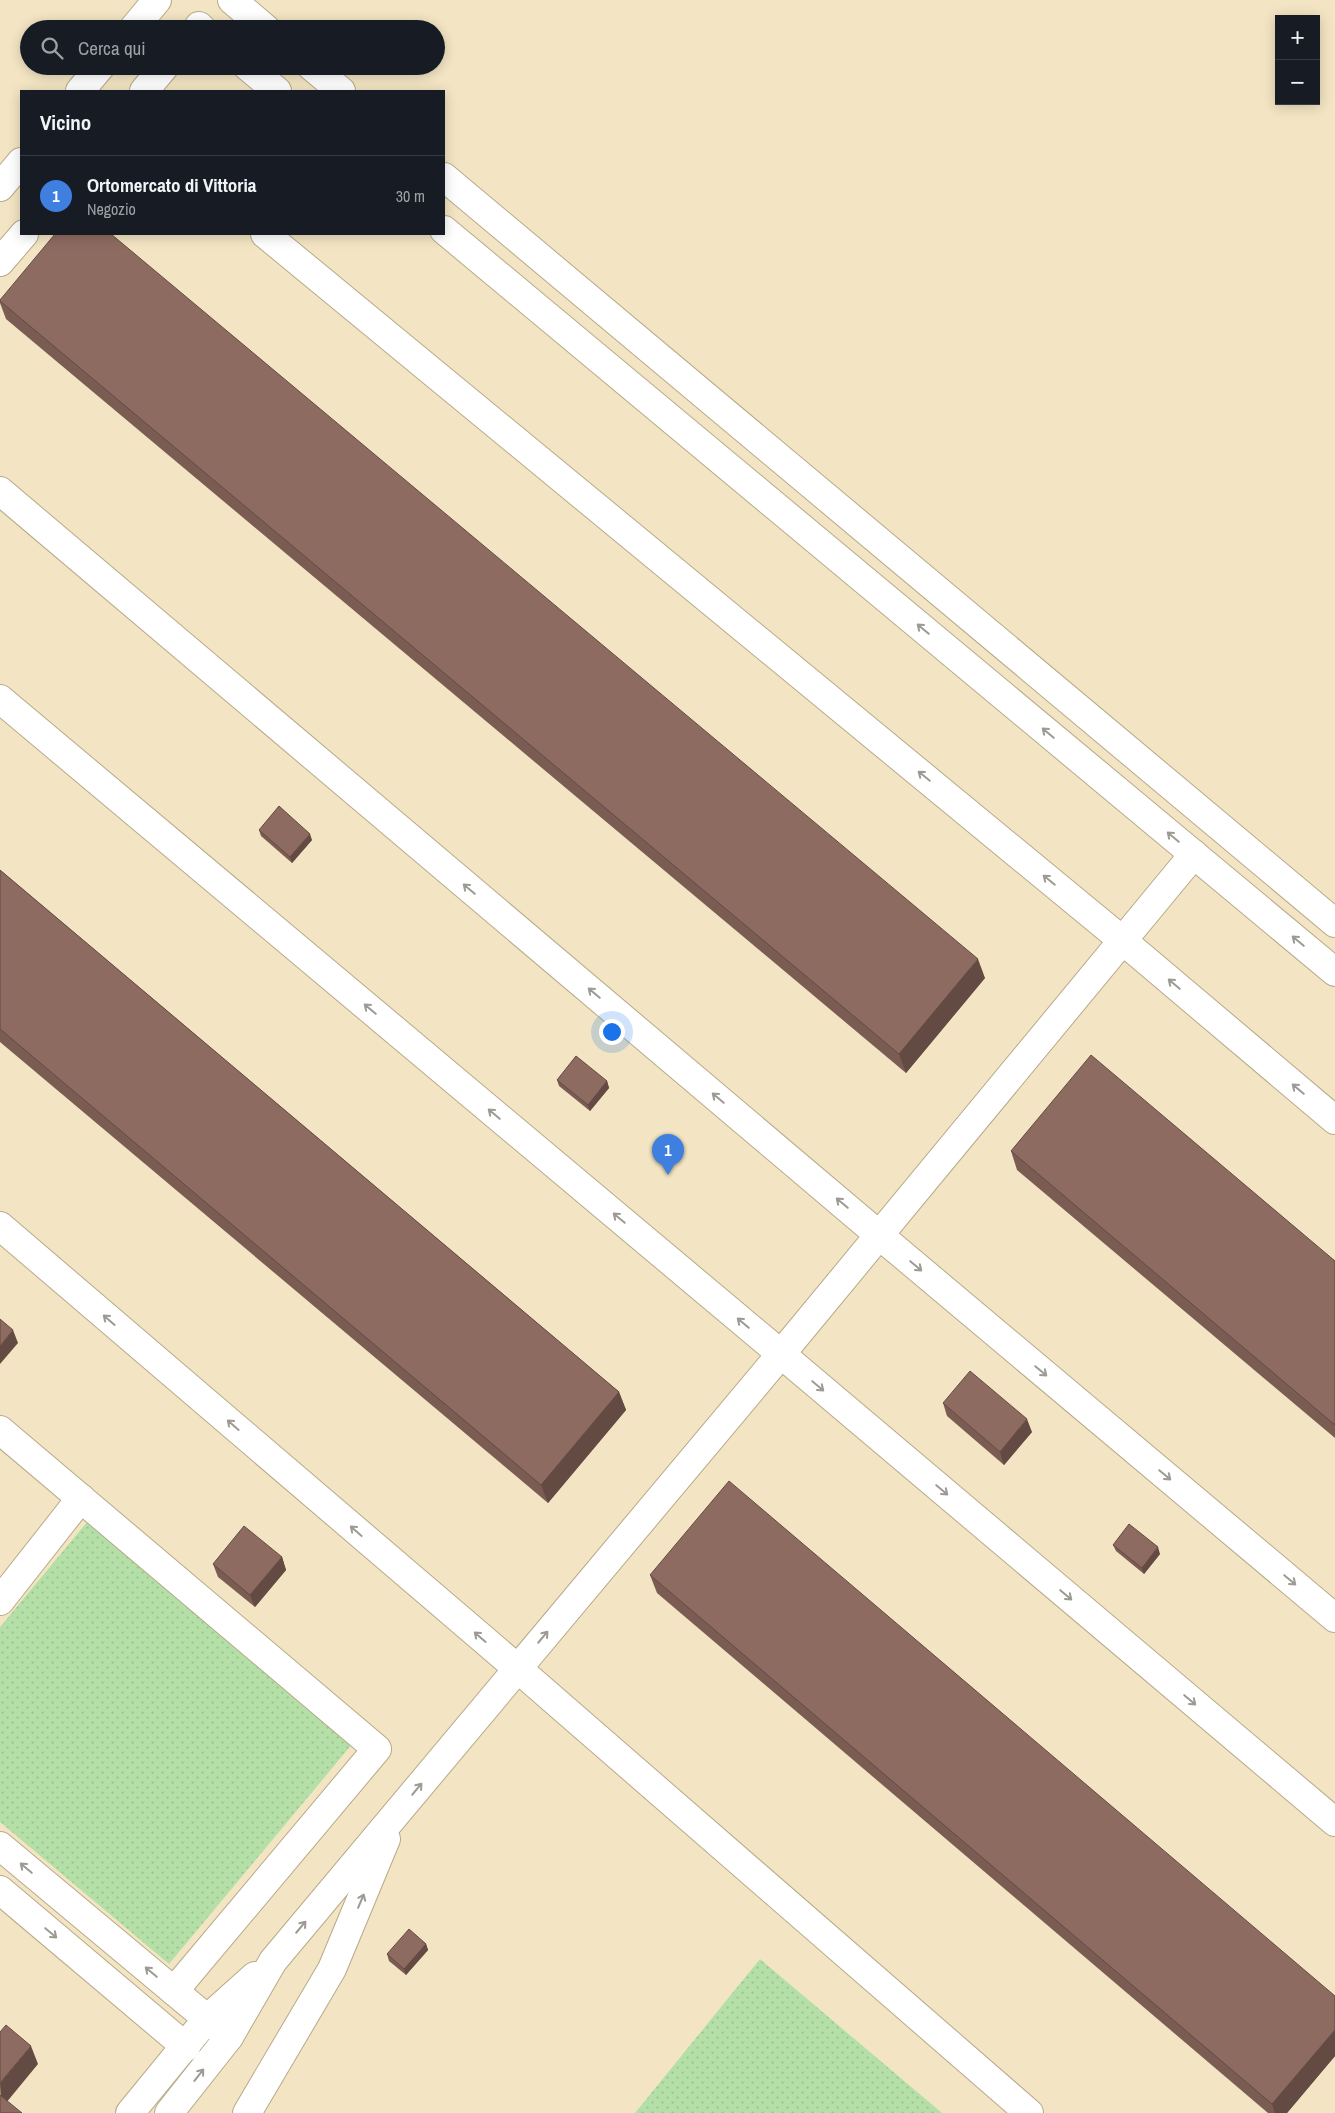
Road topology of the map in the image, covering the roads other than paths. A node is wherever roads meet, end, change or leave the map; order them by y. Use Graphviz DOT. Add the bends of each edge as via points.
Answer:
graph roads {
  1 [pos="157,0"];
  2 [pos="232,0"];
  3 [pos="140,20"];
  4 [pos="255,20"];
  5 [pos="93,75"];
  6 [pos="157,75"];
  7 [pos="258,75"];
  8 [pos="322,75"];
  9 [pos="81,90"];
  10 [pos="145,90"];
  11 [pos="276,90"];
  12 [pos="340,90"];
  13 [pos="20,163"];
  14 [pos="445,178"];
  15 [pos="0,187"];
  16 [pos="445,231"];
  17 [pos="23,235"];
  18 [pos="266,235"];
  19 [pos="0,262"];
  20 [pos="0,491"];
  21 [pos="0,699"];
  22 [pos="1194,854"];
  23 [pos="1335,923"];
  24 [pos="1122,940"];
  25 [pos="1335,972"];
  26 [pos="1335,1120"];
  27 [pos="0,1226"];
  28 [pos="879,1235"];
  29 [pos="781,1354"];
  30 [pos="0,1430"];
  31 [pos="81,1498"];
  32 [pos="0,1601"];
  33 [pos="1335,1618"];
  34 [pos="517,1668"];
  35 [pos="397,1814"];
  36 [pos="1335,1822"];
  37 [pos="0,1846"];
  38 [pos="0,1890"];
  39 [pos="273,1961"];
  40 [pos="332,1969"];
  41 [pos="174,1991"];
  42 [pos="207,2019"];
  43 [pos="229,2036"];
  44 [pos="186,2047"];
  45 [pos="130,2113"];
  46 [pos="169,2113"];
  47 [pos="227,2113"];
  48 [pos="247,2113"];
  49 [pos="1029,2113"];
  1 -- 3 [label="street"];
  2 -- 4 [label="street"];
  5 -- 9 [label="street"];
  6 -- 10 [label="street"];
  7 -- 11 [label="street"];
  8 -- 12 [label="street"];
  13 -- 15 [label="street"];
  14 -- 23 [label="street"];
  22 -- 16 [label="street, one-way"];
  17 -- 19 [label="street"];
  24 -- 18 [label="street, one-way"];
  28 -- 20 [label="street, one-way"];
  29 -- 21 [label="street, one-way"];
  22 -- 24 [label="street"];
  25 -- 22 [label="street, one-way"];
  26 -- 24 [label="street, one-way"];
  24 -- 28 [label="street"];
  34 -- 27 [label="street, one-way"];
  28 -- 29 [label="street"];
  28 -- 33 [label="street, one-way"];
  34 -- 29 [label="street, one-way"];
  29 -- 36 [label="street, one-way"];
  30 -- 31 [label="street"];
  31 -- 32 [label="street"];
  31 -- 41 [label="street" via="378,1749"];
  35 -- 34 [label="street, one-way"];
  34 -- 49 [label="street"];
  39 -- 35 [label="street, one-way"];
  40 -- 35 [label="street, one-way"];
  41 -- 37 [label="street, one-way"];
  38 -- 44 [label="street, one-way"];
  39 -- 42 [label="street"];
  39 -- 43 [label="street"];
  40 -- 47 [label="street"];
  40 -- 48 [label="street"];
  41 -- 42 [label="street"];
  42 -- 43 [label="street"];
  42 -- 44 [label="street"];
  46 -- 43 [label="street, one-way"];
  44 -- 45 [label="street"];
}
